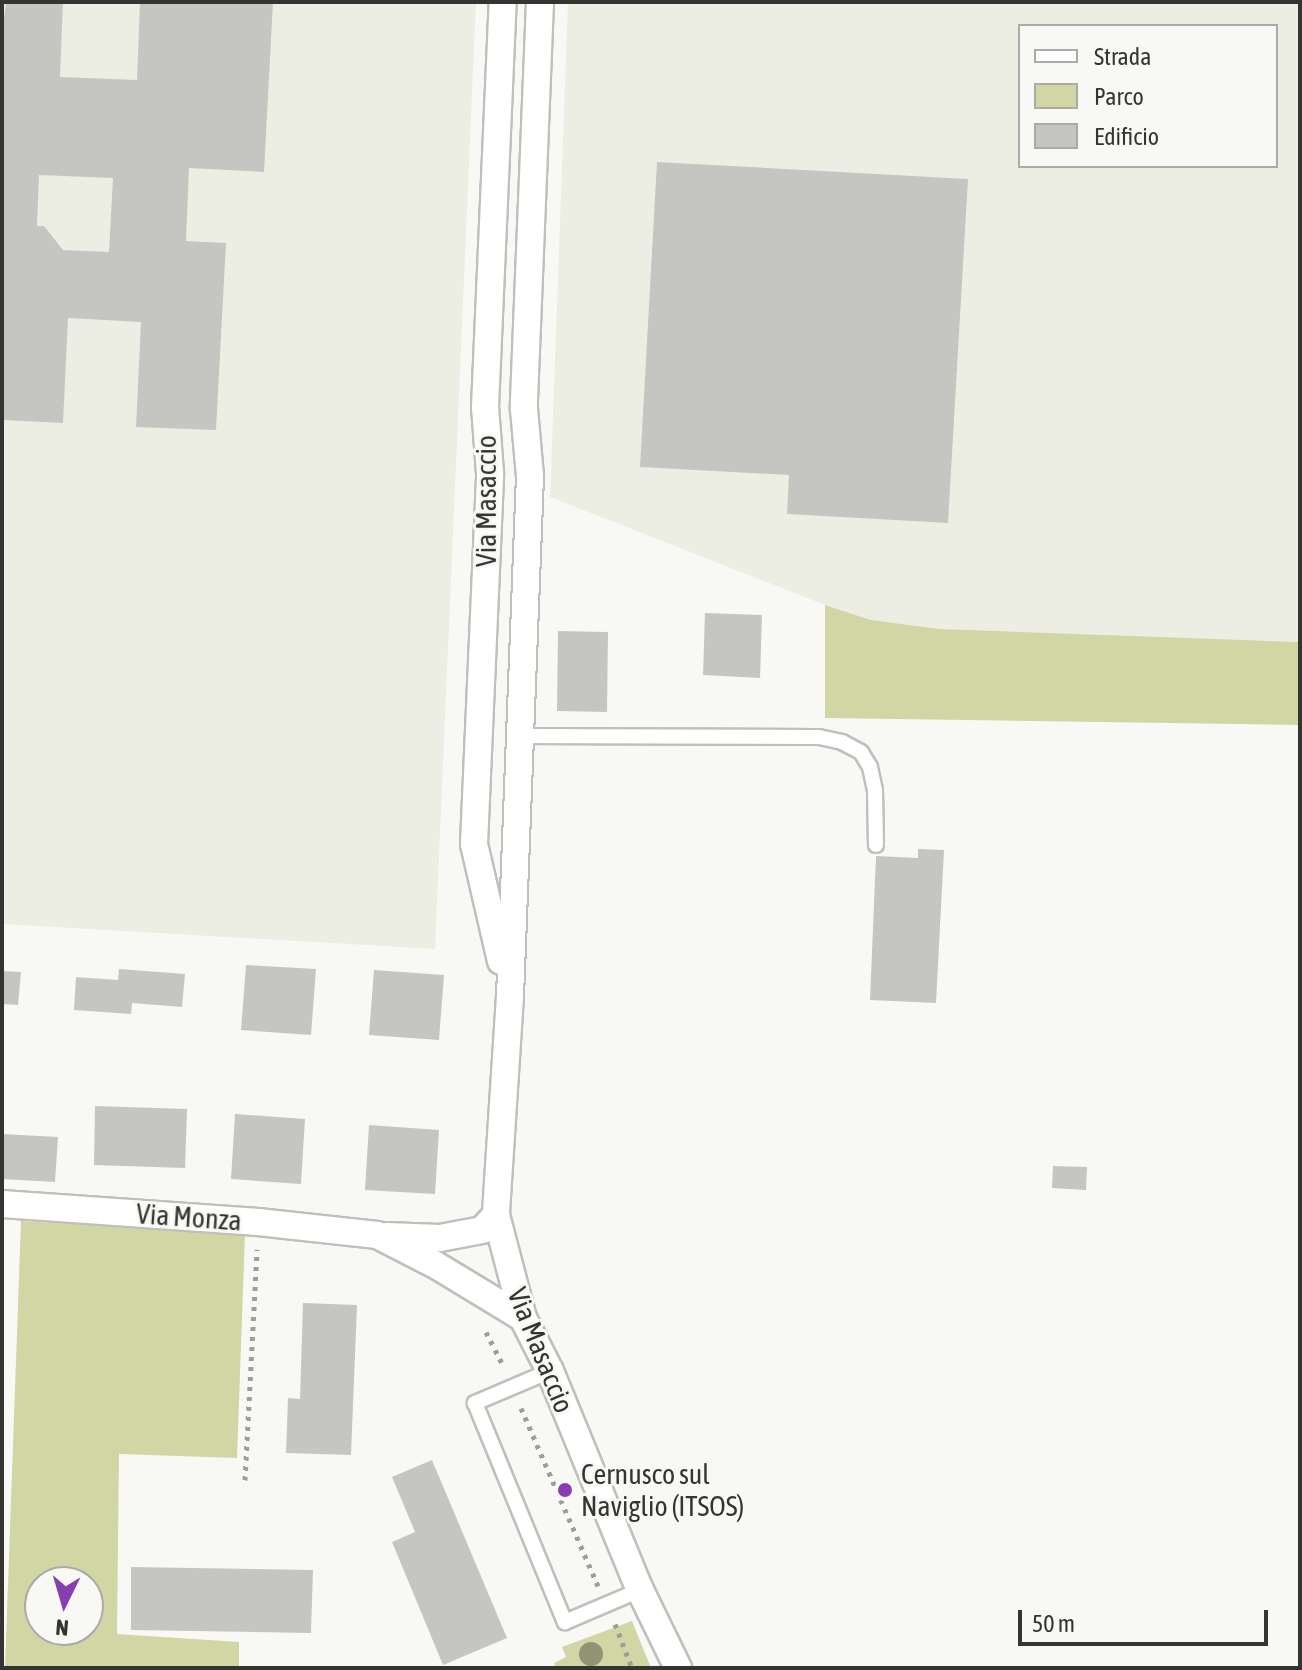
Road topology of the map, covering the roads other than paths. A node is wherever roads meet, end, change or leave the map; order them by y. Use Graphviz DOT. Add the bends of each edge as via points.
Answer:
graph roads {
  1 [pos="503,2"];
  2 [pos="540,2"];
  3 [pos="519,736"];
  4 [pos="876,845"];
  5 [pos="510,996"];
  6 [pos="2,1204"];
  7 [pos="496,1215"];
  8 [pos="377,1235"];
  9 [pos="523,1318"];
  10 [pos="550,1371"];
  11 [pos="640,1590"];
  12 [pos="664,1638"];
  13 [pos="671,1668"];
  14 [pos="678,1668"];
  1 -- 5 [label="street, Via Masaccio" via="485,407 490,473 474,844"];
  2 -- 3 [label="street, Via Masaccio" via="524,409 530,476"];
  3 -- 4 [label="lane" via="819,737 842,742 861,752 870,767"];
  3 -- 5 [label="street, Via Masaccio"];
  5 -- 7 [label="street, Via Masaccio"];
  6 -- 8 [label="street, Via Monza"];
  7 -- 8 [label="street, Via Monza" via="482,1230 440,1238"];
  7 -- 9 [label="street, Via Masaccio"];
  8 -- 9 [label="street, Via Monza"];
  9 -- 10 [label="street, Via Masaccio"];
  10 -- 11 [label="street, Via Masaccio"];
  10 -- 11 [label="lane" via="475,1403 565,1622"];
  11 -- 12 [label="street, Via Masaccio"];
  12 -- 13 [label="street, Via Masaccio"];
  12 -- 14 [label="street, Via Masaccio"];
}
